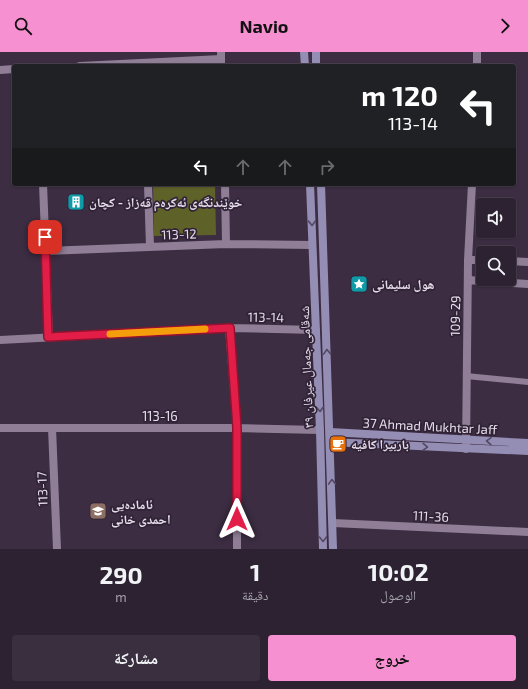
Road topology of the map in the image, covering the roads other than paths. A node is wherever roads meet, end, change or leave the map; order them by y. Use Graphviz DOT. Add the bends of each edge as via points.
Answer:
graph roads {
  1 [pos="304,52"];
  2 [pos="316,52"];
  3 [pos="477,52"];
  4 [pos="221,59"];
  5 [pos="144,64"];
  6 [pos="305,64"];
  7 [pos="316,64"];
  8 [pos="477,64"];
  9 [pos="12,69"];
  10 [pos="0,70"];
  11 [pos="44,186"];
  12 [pos="148,186"];
  13 [pos="225,186"];
  14 [pos="310,186"];
  15 [pos="321,186"];
  16 [pos="472,186"];
  17 [pos="226,244"];
  18 [pos="312,245"];
  19 [pos="150,247"];
  20 [pos="46,251"];
  21 [pos="468,260"];
  22 [pos="476,260"];
  23 [pos="516,261"];
  24 [pos="528,262"];
  25 [pos="468,280"];
  26 [pos="528,284"];
  27 [pos="230,328"];
  28 [pos="316,330"];
  29 [pos="48,337"];
  30 [pos="0,340"];
  31 [pos="466,376"];
  32 [pos="528,382"];
  33 [pos="0,428"];
  34 [pos="52,428"];
  35 [pos="237,428"];
  36 [pos="320,430"];
  37 [pos="330,432"];
  38 [pos="466,440"];
  39 [pos="330,442"];
  40 [pos="528,442"];
  41 [pos="466,449"];
  42 [pos="528,451"];
  43 [pos="333,523"];
  44 [pos="528,532"];
  45 [pos="57,549"];
  46 [pos="237,549"];
  47 [pos="323,549"];
  48 [pos="334,549"];
  1 -- 6 [label="main road"];
  2 -- 7 [label="main road"];
  3 -- 8 [label="street"];
  4 -- 5 [label="street"];
  9 -- 10 [label="street"];
  11 -- 20 [label="street"];
  12 -- 19 [label="street"];
  13 -- 17 [label="street"];
  14 -- 18 [label="main road, شەقامی جەمال عیرفان ٣٩, one-way"];
  37 -- 15 [label="main road, شەقامی جەمال عیرفان ٣٩, one-way"];
  16 -- 21 [label="street, 109-29"];
  17 -- 18 [label="street, 113-12"];
  17 -- 19 [label="street, 113-12"];
  18 -- 28 [label="main road, شەقامی جەمال عیرفان ٣٩"];
  19 -- 20 [label="street, 113-12"];
  20 -- 29 [label="street"];
  21 -- 22 [label="street"];
  21 -- 25 [label="street, 109-29"];
  23 -- 24 [label="street"];
  25 -- 26 [label="street"];
  25 -- 31 [label="street, 109-29"];
  27 -- 28 [label="street, 113-14"];
  27 -- 29 [label="street, 113-14"];
  27 -- 35 [label="street"];
  28 -- 36 [label="main road, شەقامی جەمال عیرفان ٣٩, one-way"];
  29 -- 30 [label="street, 113-14"];
  31 -- 32 [label="lane"];
  31 -- 38 [label="street, 109-29"];
  33 -- 34 [label="street, 113-16"];
  34 -- 35 [label="street, 113-16"];
  34 -- 45 [label="street, 113-17"];
  35 -- 36 [label="street, 113-16"];
  35 -- 46 [label="street"];
  36 -- 47 [label="main road, شەقامی جەمال عیرفان ٣٩, one-way"];
  37 -- 38 [label="main road, 37 Ahmad Mukhtar Jaff"];
  37 -- 39 [label="main road, شەقامی جەمال عیرفان ٣٩"];
  40 -- 38 [label="main road, 37 Ahmad Mukhtar Jaff, one-way"];
  38 -- 41 [label="street, 109-29"];
  39 -- 41 [label="main road, 37 Ahmad Mukhtar Jaff, one-way"];
  43 -- 39 [label="main road, شەقامی جەمال عیرفان ٣٩, one-way"];
  41 -- 42 [label="main road, 37 Ahmad Mukhtar Jaff"];
  43 -- 44 [label="street, 111-36"];
  43 -- 48 [label="main road, شەقامی جەمال عیرفان ٣٩"];
}
